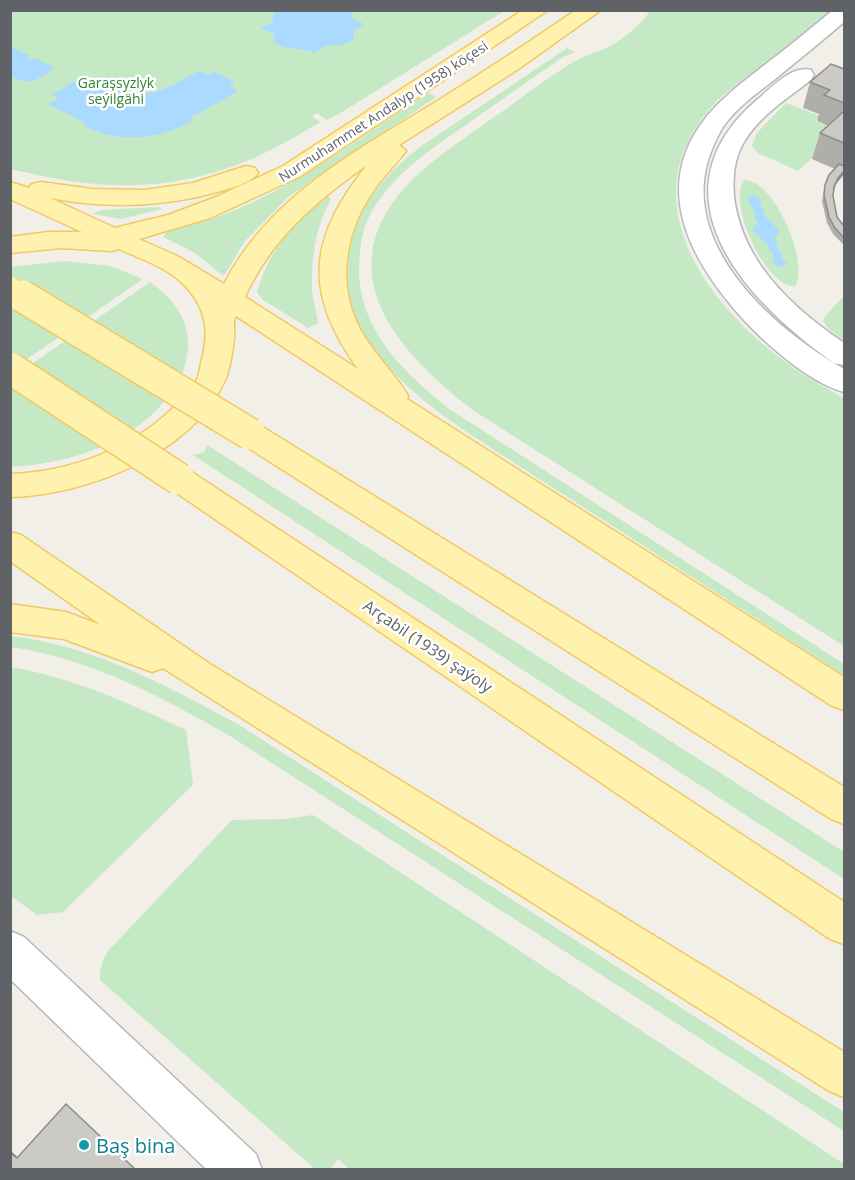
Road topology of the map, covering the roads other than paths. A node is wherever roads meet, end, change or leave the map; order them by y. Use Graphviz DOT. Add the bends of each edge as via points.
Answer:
graph roads {
  1 [pos="538,10"];
  2 [pos="591,10"];
  3 [pos="843,16"];
  4 [pos="844,41"];
  5 [pos="411,92"];
  6 [pos="427,118"];
  7 [pos="10,182"];
  8 [pos="10,189"];
  9 [pos="115,236"];
  10 [pos="86,240"];
  11 [pos="10,245"];
  12 [pos="170,263"];
  13 [pos="10,289"];
  14 [pos="224,310"];
  15 [pos="844,357"];
  16 [pos="10,368"];
  17 [pos="844,382"];
  18 [pos="405,412"];
  19 [pos="20,488"];
  20 [pos="10,544"];
  21 [pos="10,618"];
  22 [pos="198,675"];
  23 [pos="844,695"];
  24 [pos="844,807"];
  25 [pos="844,925"];
  26 [pos="10,951"];
  27 [pos="844,1076"];
  28 [pos="240,1170"];
  1 -- 5 [label="main road, Nurmuhammet Andalyp (1958) köçesi"];
  2 -- 6 [label="main road, Nurmuhammet Andalyp (1958) köçesi"];
  3 -- 17 [label="lane" via="718,117 696,157 691,204 716,268 742,304 790,347"];
  4 -- 15 [label="lane" via="743,127 728,150 721,189 729,236 750,273 787,313"];
  5 -- 7 [label="main road" via="359,109 242,176 187,191 101,198"];
  5 -- 9 [label="main road, Nurmuhammet Andalyp (1958) köçesi" via="267,185 188,216"];
  6 -- 14 [label="main road, Nurmuhammet Andalyp (1958) köçesi" via="352,163 297,205 268,238"];
  6 -- 18 [label="main road" via="369,176 346,212 332,265 342,320"];
  8 -- 9 [label="main road"];
  9 -- 10 [label="main road, Nurmuhammet Andalyp (1958) köçesi"];
  9 -- 12 [label="main road"];
  10 -- 11 [label="main road"];
  10 -- 12 [label="main road" via="135,249"];
  12 -- 14 [label="main road"];
  13 -- 24 [label="main road, bridge" via="250,434"];
  14 -- 18 [label="main road"];
  14 -- 19 [label="main road" via="213,377 200,399 160,437 105,468"];
  16 -- 25 [label="main road, Arçabil (1939) şaýoly, bridge"];
  18 -- 23 [label="main road"];
  20 -- 22 [label="main road"];
  21 -- 22 [label="main road" via="66,626"];
  22 -- 27 [label="main road"];
  26 -- 28 [label="lane"];
}
